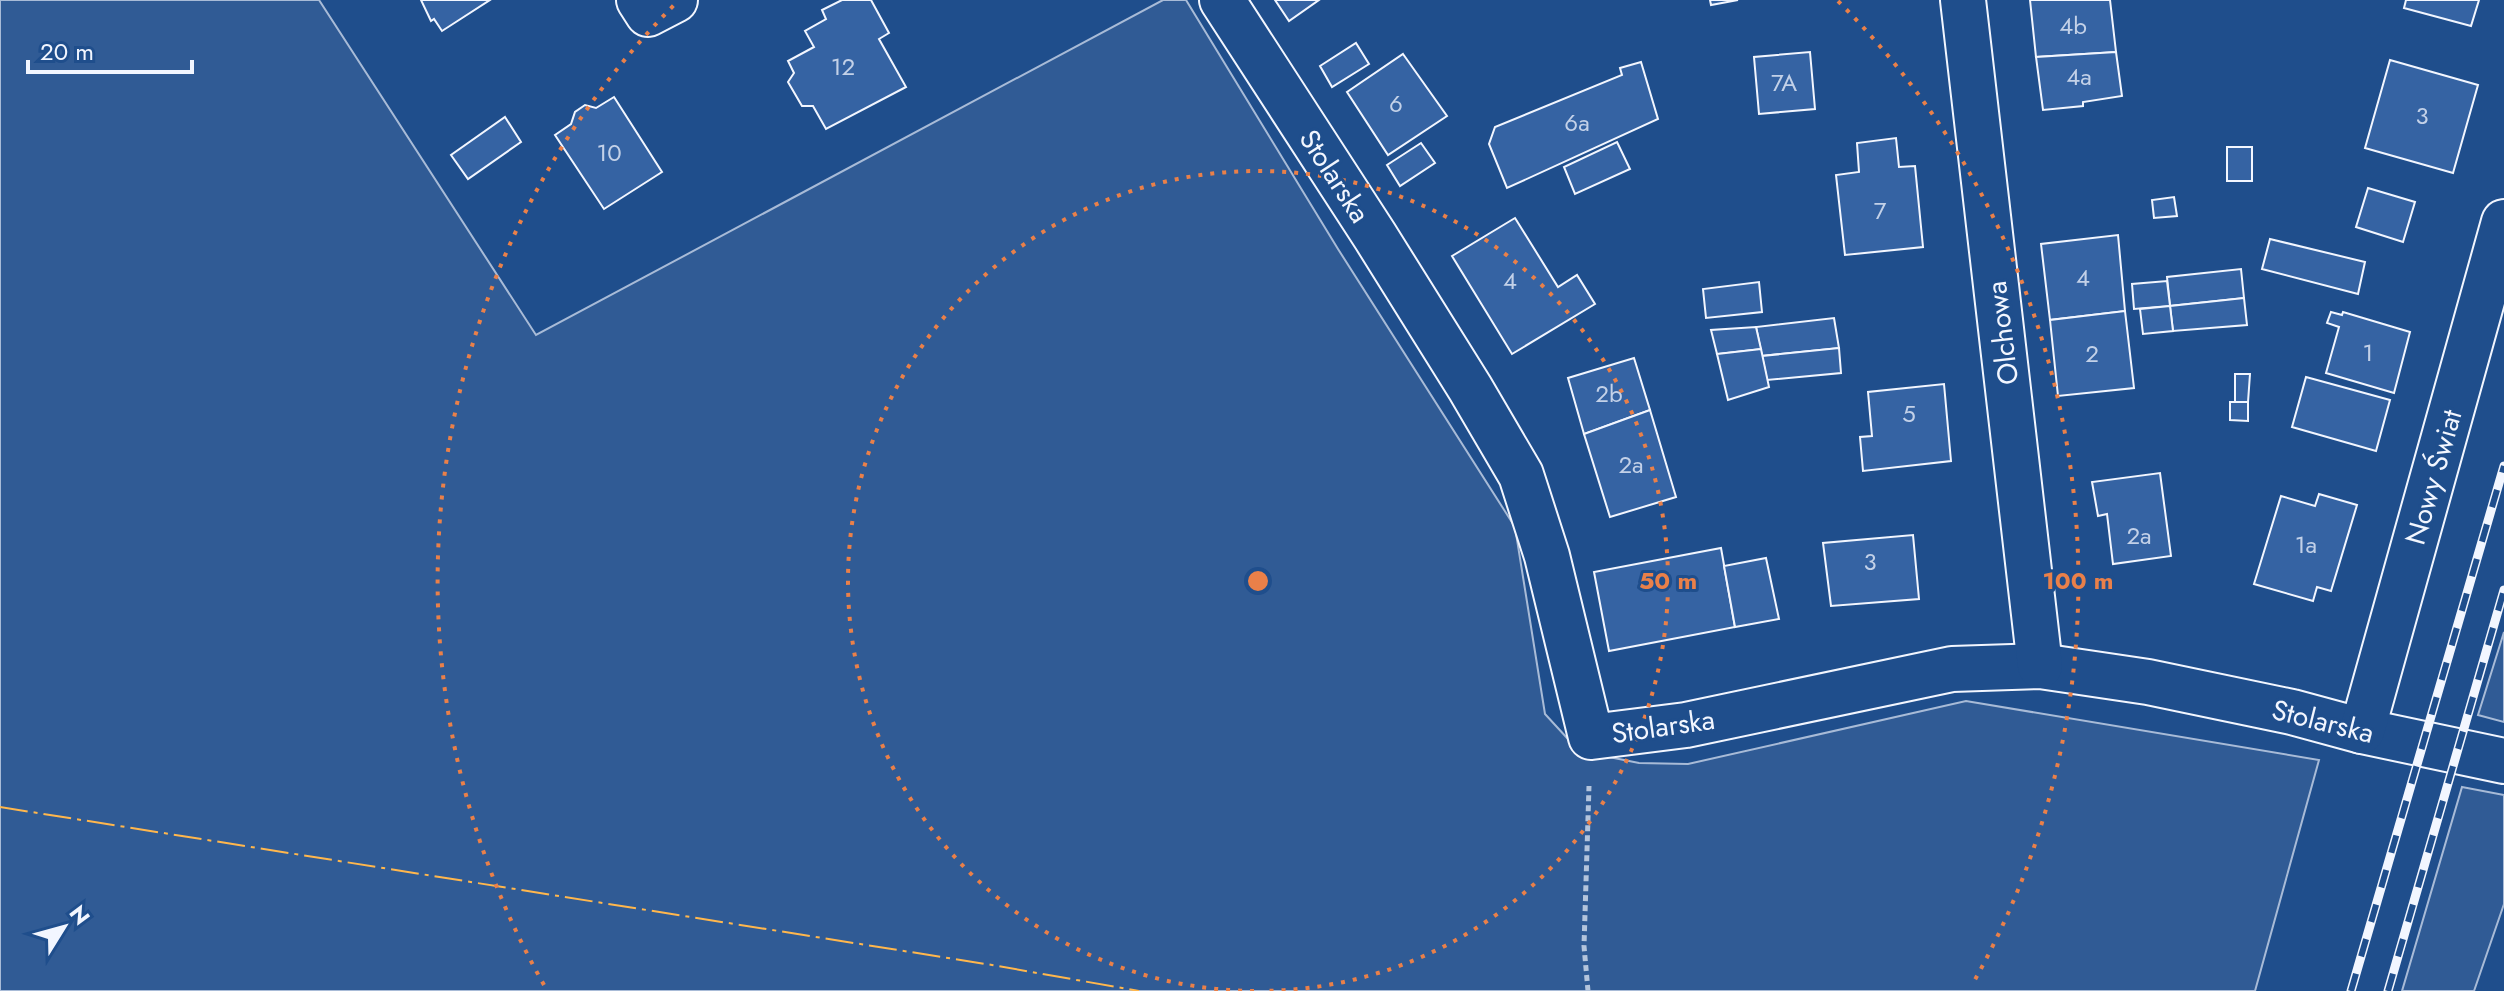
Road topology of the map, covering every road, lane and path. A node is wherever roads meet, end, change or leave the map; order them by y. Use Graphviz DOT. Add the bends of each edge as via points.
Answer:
graph roads {
  1 [pos="639,0"];
  2 [pos="675,0"];
  3 [pos="1222,0"];
  4 [pos="1963,0"];
  5 [pos="2504,222"];
  6 [pos="2040,666"];
  7 [pos="2362,731"];
  8 [pos="1591,737"];
  9 [pos="2504,761"];
  10 [pos="1588,991"];
  1 -- 2 [label="street" via="648,14"];
  3 -- 8 [label="street, Stolarska" via="1521,475 1547,556"];
  4 -- 6 [label="street, Olchowa"];
  5 -- 7 [label="street, Nowy Świat"];
  6 -- 7 [label="street, Stolarska" via="2148,682"];
  6 -- 8 [label="street, Stolarska" via="1952,669 1686,725"];
  7 -- 9 [label="street, Stolarska"];
  8 -- 10 [label="path" via="1584,946"];
}
